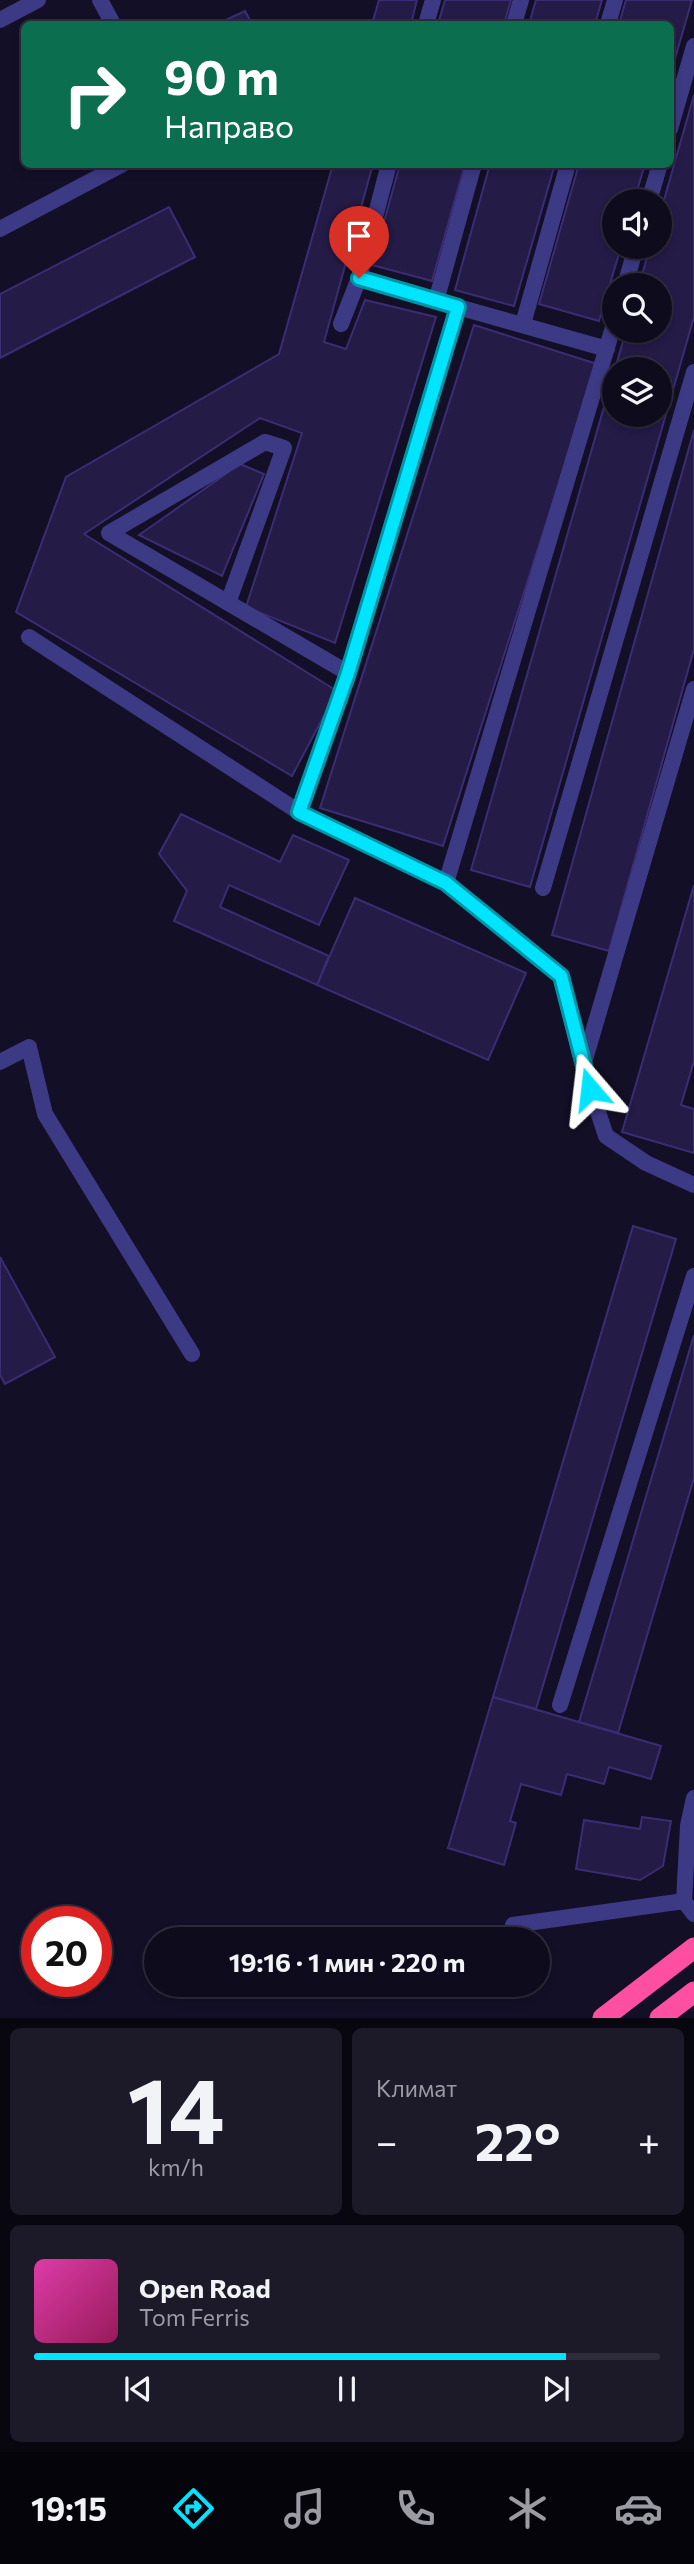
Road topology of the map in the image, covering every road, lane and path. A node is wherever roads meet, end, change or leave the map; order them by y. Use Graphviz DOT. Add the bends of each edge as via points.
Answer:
graph roads {
  1 [pos="38,0"];
  2 [pos="100,0"];
  3 [pos="433,0"];
  4 [pos="520,0"];
  5 [pos="615,0"];
  6 [pos="0,20"];
  7 [pos="111,21"];
  8 [pos="427,21"];
  9 [pos="515,21"];
  10 [pos="609,21"];
  11 [pos="694,46"];
  12 [pos="674,115"];
  13 [pos="115,168"];
  14 [pos="388,168"];
  15 [pos="473,168"];
  16 [pos="567,168"];
  17 [pos="659,168"];
  18 [pos="653,189"];
  19 [pos="0,229"];
  20 [pos="359,278"];
  21 [pos="436,300"];
  22 [pos="458,307"];
  23 [pos="341,324"];
  24 [pos="523,324"];
  25 [pos="609,343"];
  26 [pos="607,349"];
  27 [pos="694,372"];
  28 [pos="228,603"];
  29 [pos="29,637"];
  30 [pos="348,673"];
  31 [pos="694,689"];
  32 [pos="299,812"];
  33 [pos="446,883"];
  34 [pos="543,888"];
  35 [pos="0,1062"];
  36 [pos="583,1066"];
  37 [pos="694,1185"];
  38 [pos="694,1276"];
  39 [pos="191,1353"];
  40 [pos="560,1705"];
  41 [pos="694,1798"];
  42 [pos="689,1907"];
  43 [pos="513,1925"];
  44 [pos="694,1948"];
  45 [pos="694,1992"];
  46 [pos="603,2018"];
  47 [pos="660,2018"];
  1 -- 6 [label="lane"];
  2 -- 7 [label="lane"];
  3 -- 8 [label="lane"];
  4 -- 9 [label="lane"];
  5 -- 10 [label="lane"];
  11 -- 12 [label="lane"];
  13 -- 19 [label="lane"];
  14 -- 20 [label="lane"];
  15 -- 21 [label="lane"];
  16 -- 24 [label="lane"];
  17 -- 18 [label="lane"];
  20 -- 21 [label="lane"];
  20 -- 23 [label="lane"];
  21 -- 22 [label="lane"];
  22 -- 24 [label="lane"];
  22 -- 30 [label="lane"];
  24 -- 26 [label="lane"];
  25 -- 26 [label="lane"];
  26 -- 33 [label="lane"];
  27 -- 34 [label="lane"];
  28 -- 28 [label="lane" via="109,533 265,442 284,448"];
  28 -- 30 [label="lane"];
  29 -- 32 [label="lane"];
  30 -- 32 [label="lane"];
  31 -- 36 [label="lane"];
  32 -- 33 [label="lane"];
  33 -- 36 [label="lane" via="561,976"];
  35 -- 39 [label="lane" via="29,1047 45,1114"];
  36 -- 37 [label="lane" via="606,1136 646,1163"];
  38 -- 40 [label="lane"];
  41 -- 42 [label="lane" via="688,1826"];
  42 -- 43 [label="lane"];
  44 -- 46 [label="highway"];
  45 -- 47 [label="highway"];
}
